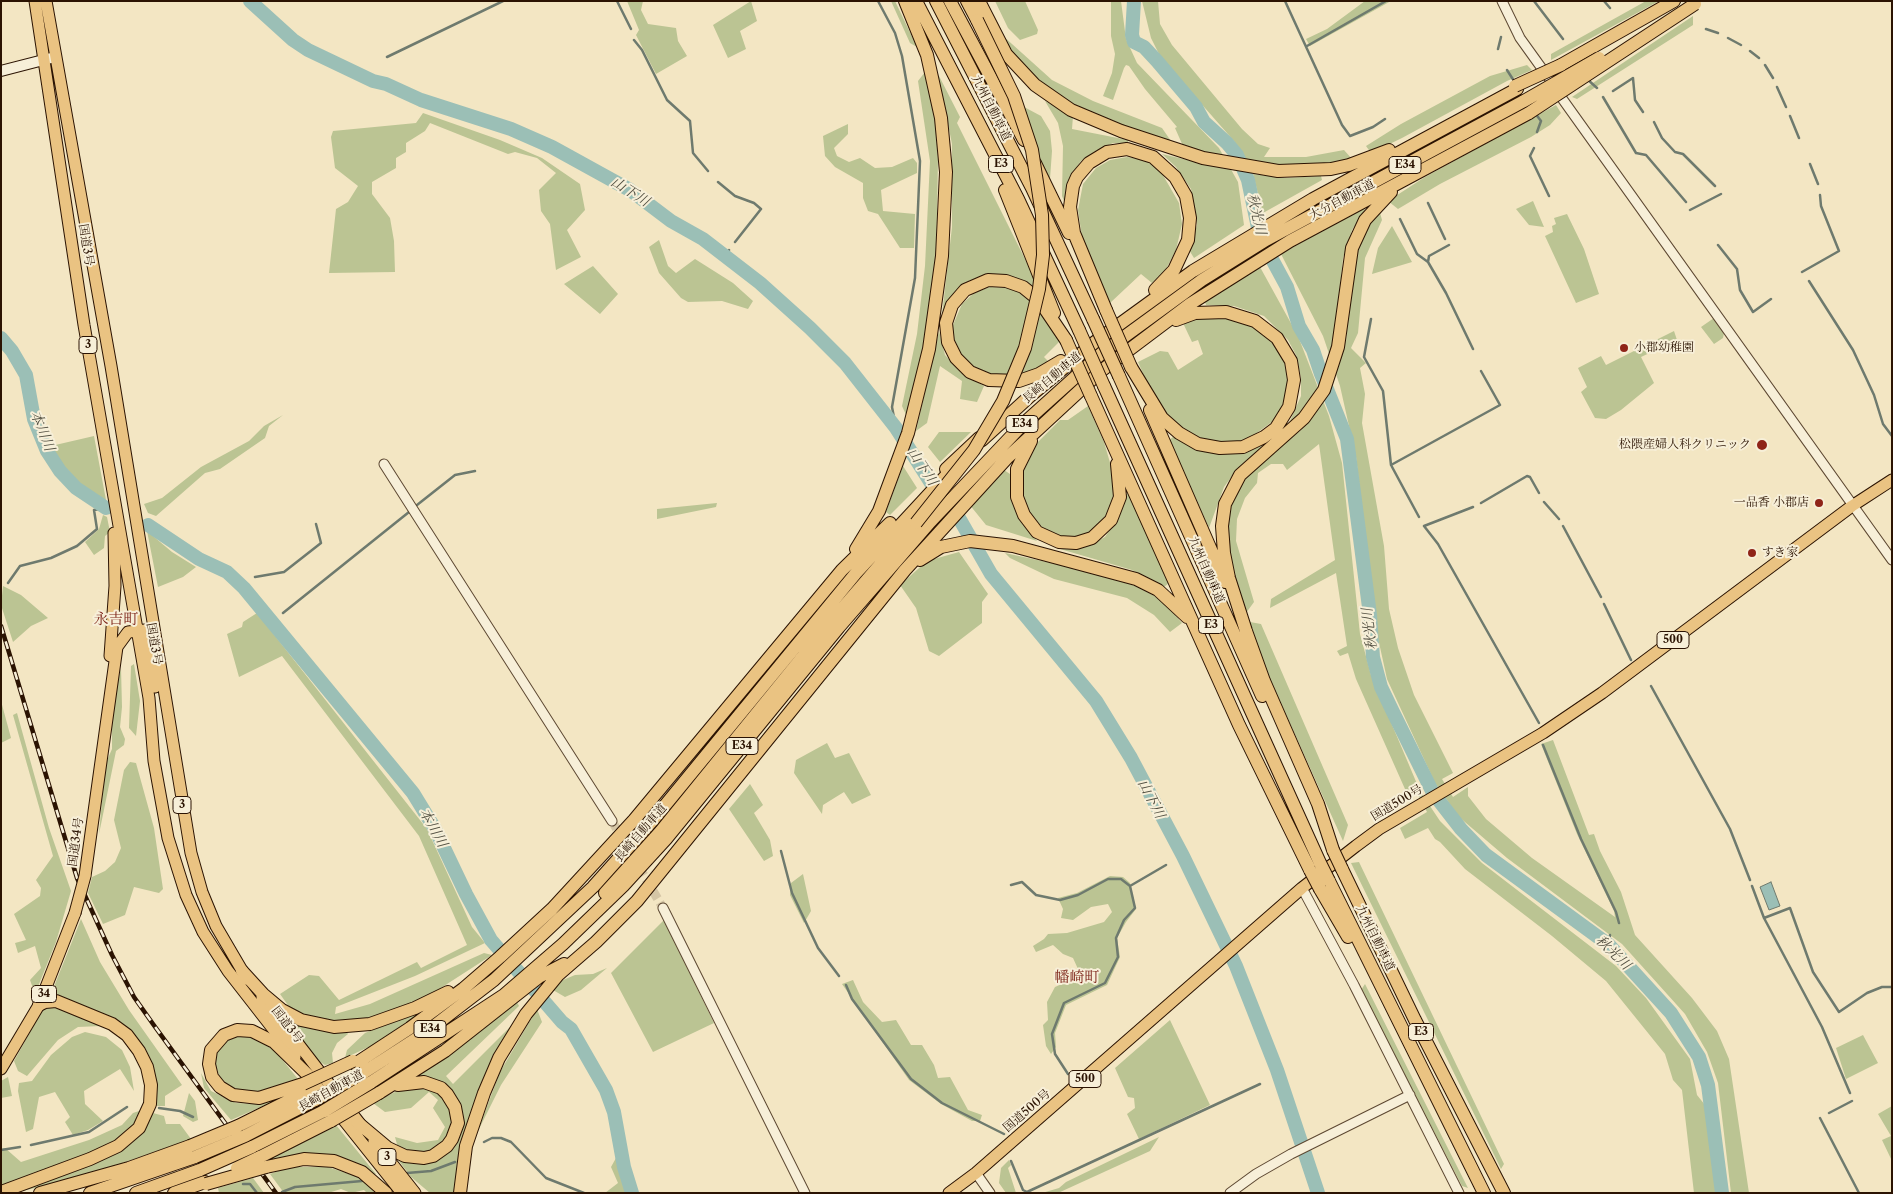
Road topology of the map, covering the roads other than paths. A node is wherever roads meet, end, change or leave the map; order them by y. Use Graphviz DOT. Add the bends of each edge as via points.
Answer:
graph roads {
  1 [pos="34,1"];
  2 [pos="46,1"];
  3 [pos="905,1"];
  4 [pos="916,1"];
  5 [pos="936,1"];
  6 [pos="950,1"];
  7 [pos="966,1"];
  8 [pos="979,1"];
  9 [pos="1502,1"];
  10 [pos="1674,1"];
  11 [pos="1698,3"];
  12 [pos="49,58"];
  13 [pos="1,71"];
  14 [pos="955,74"];
  15 [pos="1516,87"];
  16 [pos="1527,107"];
  17 [pos="1444,158"];
  18 [pos="1288,236"];
  19 [pos="1239,239"];
  20 [pos="1248,259"];
  21 [pos="1150,295"];
  22 [pos="1106,310"];
  23 [pos="1124,320"];
  24 [pos="1144,337"];
  25 [pos="1066,340"];
  26 [pos="1096,350"];
  27 [pos="1131,366"];
  28 [pos="1103,380"];
  29 [pos="1091,396"];
  30 [pos="1054,413"];
  31 [pos="384,464"];
  32 [pos="1892,480"];
  33 [pos="916,502"];
  34 [pos="956,503"];
  35 [pos="1852,506"];
  36 [pos="118,518"];
  37 [pos="934,527"];
  38 [pos="1892,560"];
  39 [pos="842,570"];
  40 [pos="880,600"];
  41 [pos="863,622"];
  42 [pos="154,628"];
  43 [pos="138,631"];
  44 [pos="1246,631"];
  45 [pos="1202,640"];
  46 [pos="749,680"];
  47 [pos="105,723"];
  48 [pos="157,779"];
  49 [pos="612,820"];
  50 [pos="1333,850"];
  51 [pos="622,856"];
  52 [pos="642,866"];
  53 [pos="1315,867"];
  54 [pos="1302,888"];
  55 [pos="663,908"];
  56 [pos="545,962"];
  57 [pos="242,971"];
  58 [pos="497,984"];
  59 [pos="39,1006"];
  60 [pos="1,1069"];
  61 [pos="360,1070"];
  62 [pos="309,1088"];
  63 [pos="379,1094"];
  64 [pos="1410,1095"];
  65 [pos="328,1116"];
  66 [pos="357,1122"];
  67 [pos="193,1152"];
  68 [pos="259,1157"];
  69 [pos="976,1173"];
  70 [pos="203,1178"];
  71 [pos="1,1192"];
  72 [pos="40,1193"];
  73 [pos="90,1193"];
  74 [pos="136,1193"];
  75 [pos="175,1193"];
  76 [pos="386,1193"];
  77 [pos="402,1193"];
  78 [pos="415,1193"];
  79 [pos="460,1193"];
  80 [pos="805,1193"];
  81 [pos="949,1193"];
  82 [pos="990,1193"];
  83 [pos="1230,1193"];
  84 [pos="1459,1193"];
  85 [pos="1484,1193"];
  86 [pos="1504,1193"];
  1 -- 12 [label="highway, 国道3号 / 3"];
  2 -- 12 [label="highway, 国道3号 / 3"];
  3 -- 39 [label="highway" via="927,55 942,118 946,172 937,296 927,357 896,470 869,530"];
  4 -- 14 [label="highway, 九州自動車道 / E3"];
  5 -- 50 [label="highway, 九州自動車道 / E3, bridge" via="1032,188"];
  6 -- 22 [label="highway" via="1017,125"];
  7 -- 56 [label="highway, bridge" via="1014,96 1032,150 1042,215 1039,289 1026,348 1003,401 968,458 916,523 661,831"];
  8 -- 15 [label="highway" via="1006,54 1024,76 1071,110 1101,124 1203,158 1278,172 1331,169 1381,154"];
  9 -- 35 [label="street" via="1520,38"];
  10 -- 15 [label="highway, 大分自動車道 / E34, bridge"];
  11 -- 16 [label="highway, bridge"];
  12 -- 13 [label="main road"];
  12 -- 36 [label="highway, 国道3号 / 3" via="84,325"];
  12 -- 42 [label="highway, 国道3号 / 3" via="111,366"];
  14 -- 25 [label="highway"];
  14 -- 28 [label="highway, 九州自動車道 / E3, bridge"];
  15 -- 19 [label="highway, 大分自動車道 / E34"];
  16 -- 17 [label="highway"];
  16 -- 18 [label="highway, 大分自動車道 / E34"];
  17 -- 18 [label="highway"];
  17 -- 44 [label="highway" via="1396,188 1365,220 1350,259 1341,332 1329,380 1314,407 1297,426 1247,467 1225,504 1222,526 1224,553"];
  18 -- 20 [label="highway, 大分自動車道 / E34"];
  19 -- 21 [label="highway"];
  19 -- 23 [label="highway, 大分自動車道 / E34"];
  20 -- 24 [label="highway"];
  20 -- 26 [label="highway, 大分自動車道 / E34"];
  21 -- 22 [label="highway" via="1174,270 1185,249 1190,229 1188,207 1176,177 1161,162 1136,150 1117,149 1098,157 1083,169 1073,186 1070,207 1074,233"];
  21 -- 23 [label="highway"];
  21 -- 25 [label="highway" via="1064,360 1040,374 1019,381 989,380 962,366 948,342 946,323 952,305 965,290 988,280 1006,281 1023,287 1039,300"];
  22 -- 27 [label="highway, bridge"];
  23 -- 26 [label="highway, 大分自動車道 / E34"];
  24 -- 28 [label="highway"];
  24 -- 30 [label="highway"];
  25 -- 29 [label="highway, bridge"];
  26 -- 33 [label="highway, 長崎自動車道 / E34" via="1054,376 1004,415"];
  26 -- 34 [label="highway, 長崎自動車道 / E34" via="1022,424"];
  27 -- 28 [label="highway" via="1152,403 1170,426 1188,439 1220,448 1243,447 1270,433 1284,416 1294,389 1291,361 1277,338 1255,321 1226,312 1195,313 1174,321 1150,336"];
  27 -- 44 [label="highway"];
  28 -- 29 [label="highway" via="1038,434 1024,451 1017,469 1015,487 1024,516 1037,532 1059,542 1076,543 1100,533 1115,513 1120,497 1118,467"];
  28 -- 30 [label="highway"];
  28 -- 53 [label="highway, 九州自動車道 / E3"];
  29 -- 45 [label="highway"];
  30 -- 34 [label="highway"];
  31 -- 49 [label="street"];
  32 -- 35 [label="highway, 国道500号 / 500"];
  33 -- 39 [label="highway"];
  33 -- 51 [label="highway, 長崎自動車道 / E34"];
  34 -- 37 [label="highway, 長崎自動車道 / E34"];
  35 -- 38 [label="street"];
  35 -- 54 [label="highway, 国道500号 / 500" via="1602,693 1543,733 1422,803 1356,846"];
  36 -- 43 [label="highway, 国道3号 / 3"];
  36 -- 47 [label="highway, 34" via="114,532 115,586"];
  37 -- 40 [label="highway"];
  37 -- 52 [label="highway, 長崎自動車道 / E34" via="834,634"];
  39 -- 46 [label="highway"];
  40 -- 41 [label="highway"];
  40 -- 45 [label="highway" via="922,558 941,547 980,541 1107,570 1147,584 1178,607"];
  41 -- 52 [label="highway" via="788,698 675,833"];
  41 -- 56 [label="highway" via="637,901 590,948"];
  42 -- 43 [label="highway, 国道34号 / 34"];
  42 -- 48 [label="highway" via="149,642 158,717"];
  42 -- 57 [label="highway, 国道3号 / 3" via="196,873 216,926"];
  43 -- 47 [label="highway, 国道34号 / 34" via="128,632 117,647"];
  43 -- 48 [label="highway, 国道3号 / 3"];
  44 -- 50 [label="highway" via="1264,681 1318,804"];
  45 -- 53 [label="highway" via="1248,742"];
  46 -- 51 [label="highway"];
  46 -- 58 [label="highway" via="610,847 500,957"];
  47 -- 59 [label="highway, 国道34号 / 34, bridge" via="85,876 75,913"];
  48 -- 62 [label="highway, 国道3号 / 3" via="177,871 203,932"];
  50 -- 86 [label="highway, 九州自動車道 / E3, bridge"];
  51 -- 56 [label="highway, 長崎自動車道 / E34"];
  52 -- 56 [label="highway, 長崎自動車道 / E34"];
  53 -- 85 [label="highway, 九州自動車道 / E3, bridge"];
  54 -- 64 [label="street"];
  54 -- 69 [label="highway, 国道500号 / 500"];
  55 -- 80 [label="street"];
  56 -- 58 [label="highway"];
  56 -- 58 [label="highway" via="539,977"];
  56 -- 79 [label="highway" via="526,1014 499,1058 480,1102 466,1146"];
  57 -- 58 [label="highway" via="263,994 291,1015 322,1026 370,1024 447,993"];
  57 -- 66 [label="highway, 国道3号 / 3"];
  58 -- 61 [label="highway, 長崎自動車道 / E34" via="425,1033"];
  58 -- 61 [label="highway" via="390,1041"];
  58 -- 61 [label="highway, 長崎自動車道 / E34" via="444,1035"];
  58 -- 63 [label="highway" via="445,1051"];
  59 -- 60 [label="highway, 国道34号 / 34"];
  59 -- 71 [label="highway" via="56,1000 112,1024 127,1035 147,1067 151,1085 150,1104 139,1128 118,1146"];
  61 -- 62 [label="highway, bridge"];
  61 -- 62 [label="highway, 長崎自動車道 / E34, bridge"];
  61 -- 65 [label="highway, 長崎自動車道 / E34, bridge"];
  62 -- 62 [label="highway" via="274,1042 252,1031 237,1030 224,1035 211,1050 208,1064 212,1076 220,1087 233,1095 259,1098"];
  62 -- 67 [label="highway, bridge" via="241,1131"];
  62 -- 77 [label="highway, 国道3号 / 3"];
  63 -- 65 [label="highway, bridge"];
  63 -- 66 [label="highway" via="406,1083 424,1082 441,1088 452,1100 457,1115 458,1123 452,1139 433,1156 415,1158 388,1148"];
  64 -- 83 [label="street" via="1294,1153"];
  64 -- 84 [label="street"];
  65 -- 68 [label="highway, 長崎自動車道 / E34"];
  66 -- 78 [label="highway, 国道3号 / 3"];
  67 -- 72 [label="highway"];
  67 -- 73 [label="highway"];
  68 -- 70 [label="highway, bridge"];
  68 -- 70 [label="highway, 長崎自動車道 / E34, bridge"];
  68 -- 76 [label="highway" via="334,1161 362,1172"];
  69 -- 81 [label="highway, 国道500号 / 500"];
  69 -- 82 [label="street"];
  70 -- 74 [label="highway, 長崎自動車道 / E34"];
  70 -- 75 [label="highway"];
}
